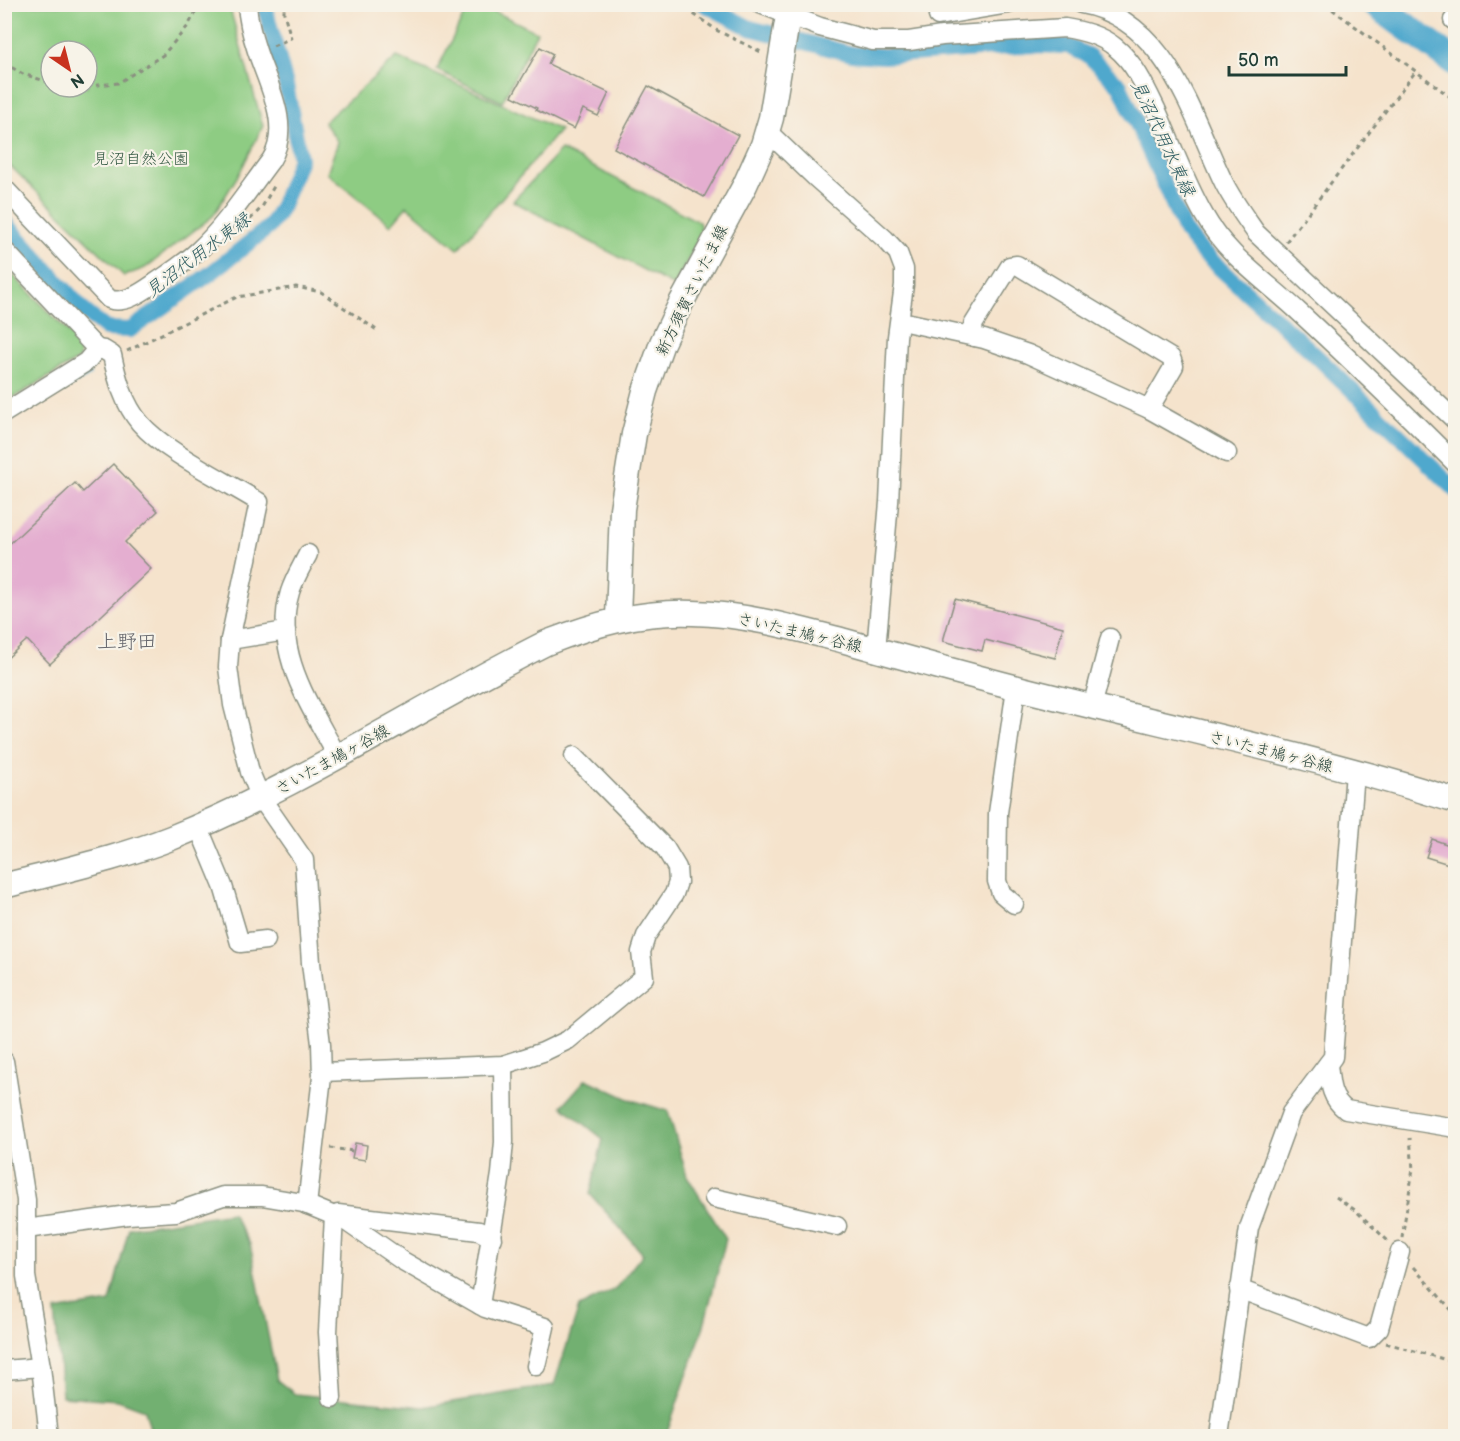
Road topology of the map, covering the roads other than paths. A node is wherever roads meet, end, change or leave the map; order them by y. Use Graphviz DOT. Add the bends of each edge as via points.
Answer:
graph roads {
  1 [pos="246,4"];
  2 [pos="760,4"];
  3 [pos="1009,4"];
  4 [pos="1081,4"];
  5 [pos="936,10"];
  6 [pos="788,13"];
  7 [pos="928,38"];
  8 [pos="767,131"];
  9 [pos="4,188"];
  10 [pos="4,250"];
  11 [pos="901,321"];
  12 [pos="974,337"];
  13 [pos="105,352"];
  14 [pos="1149,409"];
  15 [pos="4,413"];
  16 [pos="1455,421"];
  17 [pos="1227,453"];
  18 [pos="1455,464"];
  19 [pos="308,554"];
  20 [pos="618,618"];
  21 [pos="286,631"];
  22 [pos="1110,638"];
  23 [pos="230,640"];
  24 [pos="876,650"];
  25 [pos="1016,688"];
  26 [pos="1092,707"];
  27 [pos="337,756"];
  28 [pos="574,756"];
  29 [pos="1355,772"];
  30 [pos="261,798"];
  31 [pos="1455,801"];
  32 [pos="198,826"];
  33 [pos="4,886"];
  34 [pos="1014,904"];
  35 [pos="266,940"];
  36 [pos="4,1061"];
  37 [pos="1328,1064"];
  38 [pos="503,1065"];
  39 [pos="322,1072"];
  40 [pos="1455,1128"];
  41 [pos="714,1198"];
  42 [pos="307,1205"];
  43 [pos="330,1214"];
  44 [pos="837,1226"];
  45 [pos="26,1229"];
  46 [pos="492,1238"];
  47 [pos="1400,1252"];
  48 [pos="1239,1289"];
  49 [pos="480,1305"];
  50 [pos="41,1366"];
  51 [pos="536,1366"];
  52 [pos="4,1370"];
  53 [pos="332,1398"];
  54 [pos="49,1437"];
  55 [pos="1219,1437"];
  1 -- 9 [label="street" via="277,108 276,152 224,222 188,260 142,292 116,302"];
  2 -- 6 [label="street"];
  3 -- 5 [label="street"];
  4 -- 16 [label="street" via="1120,18 1160,54 1178,80 1237,207 1256,233"];
  5 -- 7 [label="street"];
  6 -- 7 [label="street" via="820,27 873,41"];
  6 -- 8 [label="main road, 新方須賀さいたま線" via="773,54"];
  7 -- 18 [label="street" via="1065,28 1083,31 1116,47 1146,87 1203,215 1216,235"];
  8 -- 11 [label="street" via="898,253 904,269"];
  8 -- 20 [label="main road, 新方須賀さいたま線" via="745,185 662,343 645,391 622,509"];
  10 -- 13 [label="street"];
  11 -- 12 [label="street"];
  11 -- 24 [label="street"];
  12 -- 14 [label="street" via="1028,354"];
  12 -- 14 [label="street" via="973,325 1010,266 1017,265 1171,358 1174,366"];
  13 -- 15 [label="street"];
  13 -- 23 [label="street" via="139,422 161,443 260,501"];
  14 -- 17 [label="street"];
  19 -- 21 [label="street" via="290,592"];
  20 -- 24 [label="main road, さいたま鳩ヶ谷線" via="691,612 727,615"];
  20 -- 27 [label="main road, さいたま鳩ヶ谷線" via="546,643"];
  21 -- 23 [label="street"];
  21 -- 27 [label="street" via="297,680"];
  22 -- 26 [label="street"];
  23 -- 30 [label="street" via="228,668 233,705 250,772"];
  24 -- 25 [label="main road, さいたま鳩ヶ谷線"];
  25 -- 26 [label="main road, さいたま鳩ヶ谷線"];
  25 -- 34 [label="street" via="998,813 997,881 1000,893"];
  26 -- 29 [label="main road, さいたま鳩ヶ谷線"];
  27 -- 30 [label="main road, さいたま鳩ヶ谷線"];
  28 -- 38 [label="street" via="665,848 677,868 678,882 646,936 641,952 644,977 568,1040"];
  29 -- 31 [label="main road, さいたま鳩ヶ谷線"];
  29 -- 37 [label="street" via="1333,1057"];
  30 -- 32 [label="main road, さいたま鳩ヶ谷線"];
  30 -- 39 [label="street" via="304,860"];
  32 -- 33 [label="main road, さいたま鳩ヶ谷線" via="116,856"];
  32 -- 35 [label="street" via="223,886 240,943"];
  36 -- 45 [label="street" via="26,1200"];
  37 -- 40 [label="street" via="1330,1088 1337,1103 1346,1110"];
  37 -- 48 [label="street" via="1291,1113 1249,1228"];
  38 -- 39 [label="street"];
  38 -- 46 [label="street" via="504,1142"];
  39 -- 42 [label="street"];
  41 -- 44 [label="street"];
  42 -- 43 [label="street"];
  42 -- 45 [label="street" via="262,1196 223,1196 176,1212"];
  43 -- 46 [label="street" via="479,1231"];
  43 -- 49 [label="street"];
  43 -- 53 [label="street" via="328,1332"];
  45 -- 50 [label="street" via="26,1276"];
  46 -- 49 [label="street"];
  47 -- 48 [label="street" via="1379,1328 1369,1338"];
  48 -- 55 [label="street"];
  49 -- 51 [label="street" via="545,1327"];
  50 -- 52 [label="street"];
  50 -- 54 [label="street"];
}
